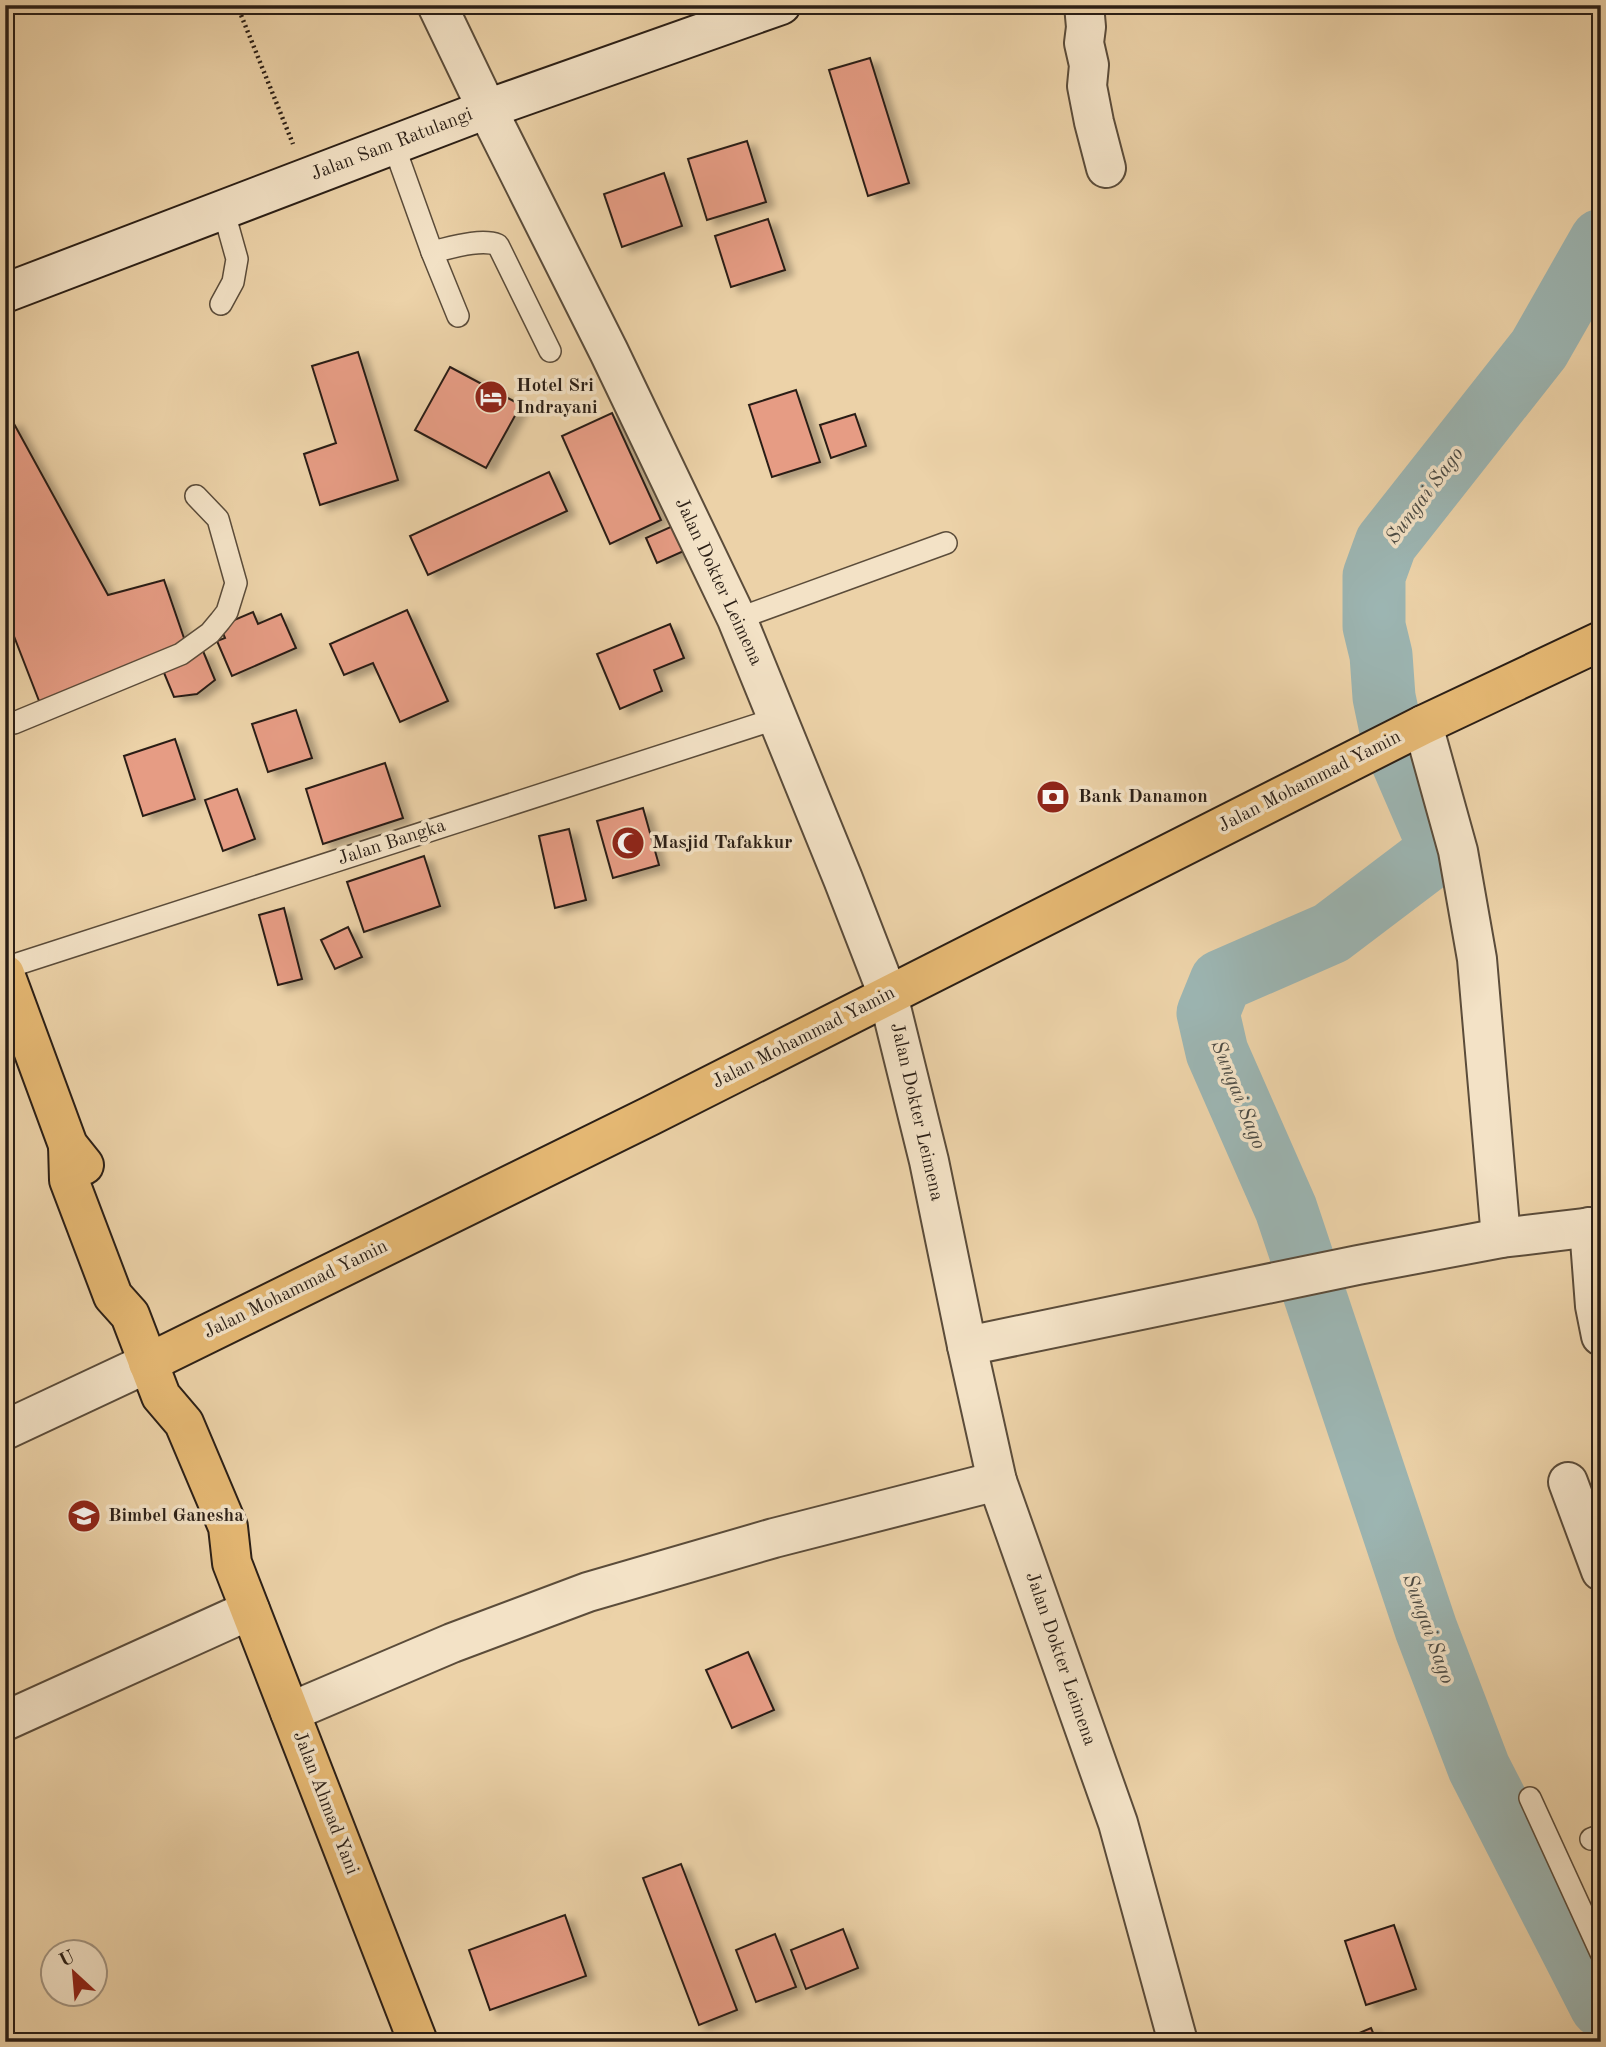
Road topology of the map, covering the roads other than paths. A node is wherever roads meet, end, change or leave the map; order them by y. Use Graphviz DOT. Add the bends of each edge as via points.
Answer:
graph roads {
  1 [pos="437,5"];
  2 [pos="1084,5"];
  3 [pos="770,7"];
  4 [pos="486,109"];
  5 [pos="394,146"];
  6 [pos="1106,168"];
  7 [pos="223,209"];
  8 [pos="432,252"];
  9 [pos="5,293"];
  10 [pos="221,304"];
  11 [pos="458,316"];
  12 [pos="550,351"];
  13 [pos="196,496"];
  14 [pos="946,543"];
  15 [pos="737,619"];
  16 [pos="1601,641"];
  17 [pos="778,718"];
  18 [pos="14,723"];
  19 [pos="1416,728"];
  20 [pos="5,968"];
  21 [pos="5,974"];
  22 [pos="888,995"];
  23 [pos="1595,1226"];
  24 [pos="1501,1238"];
  25 [pos="1601,1336"];
  26 [pos="967,1346"];
  27 [pos="155,1380"];
  28 [pos="5,1430"];
  29 [pos="997,1480"];
  30 [pos="1568,1482"];
  31 [pos="1601,1571"];
  32 [pos="250,1610"];
  33 [pos="290,1712"];
  34 [pos="5,1721"];
  35 [pos="1530,1798"];
  36 [pos="1601,1953"];
  37 [pos="418,2042"];
  38 [pos="1178,2042"];
  1 -- 4 [label="street, Jalan Dokter Leimena"];
  2 -- 6 [label="street" via="1087,86"];
  3 -- 4 [label="street, Jalan Sam Ratulangi"];
  4 -- 5 [label="street, Jalan Sam Ratulangi"];
  4 -- 15 [label="street, Jalan Dokter Leimena"];
  5 -- 7 [label="street, Jalan Sam Ratulangi"];
  5 -- 8 [label="lane"];
  7 -- 9 [label="street, Jalan Sam Ratulangi"];
  7 -- 10 [label="lane" via="237,259 233,282"];
  8 -- 11 [label="lane"];
  8 -- 12 [label="lane" via="480,242 498,245"];
  13 -- 18 [label="lane" via="218,519 236,583 227,612 210,634 181,653"];
  14 -- 15 [label="lane"];
  15 -- 17 [label="street, Jalan Dokter Leimena"];
  16 -- 19 [label="main road, Jalan Mohammad Yamin"];
  17 -- 20 [label="lane, Jalan Bangka"];
  17 -- 22 [label="street, Jalan Dokter Leimena"];
  19 -- 22 [label="main road, Jalan Mohammad Yamin"];
  19 -- 24 [label="street" via="1458,851 1477,960"];
  21 -- 27 [label="main road, Jalan Ahmad Yani" via="68,1145 69,1180 113,1296 130,1315"];
  22 -- 26 [label="street, Jalan Dokter Leimena" via="929,1161"];
  22 -- 27 [label="main road, Jalan Mohammad Yamin" via="650,1116"];
  23 -- 24 [label="street"];
  23 -- 25 [label="street" via="1595,1306"];
  24 -- 26 [label="street"];
  26 -- 29 [label="street, Jalan Dokter Leimena"];
  27 -- 28 [label="street, Jalan Mohammad Yamin"];
  27 -- 32 [label="main road, Jalan Ahmad Yani" via="160,1434 205,1537 232,1563"];
  29 -- 33 [label="street" via="588,1592"];
  29 -- 38 [label="street, Jalan Dokter Leimena" via="1118,1823"];
  30 -- 31 [label="street"];
  32 -- 33 [label="main road, Jalan Ahmad Yani"];
  32 -- 34 [label="street"];
  33 -- 37 [label="main road, Jalan Ahmad Yani"];
  35 -- 36 [label="lane"];
}
